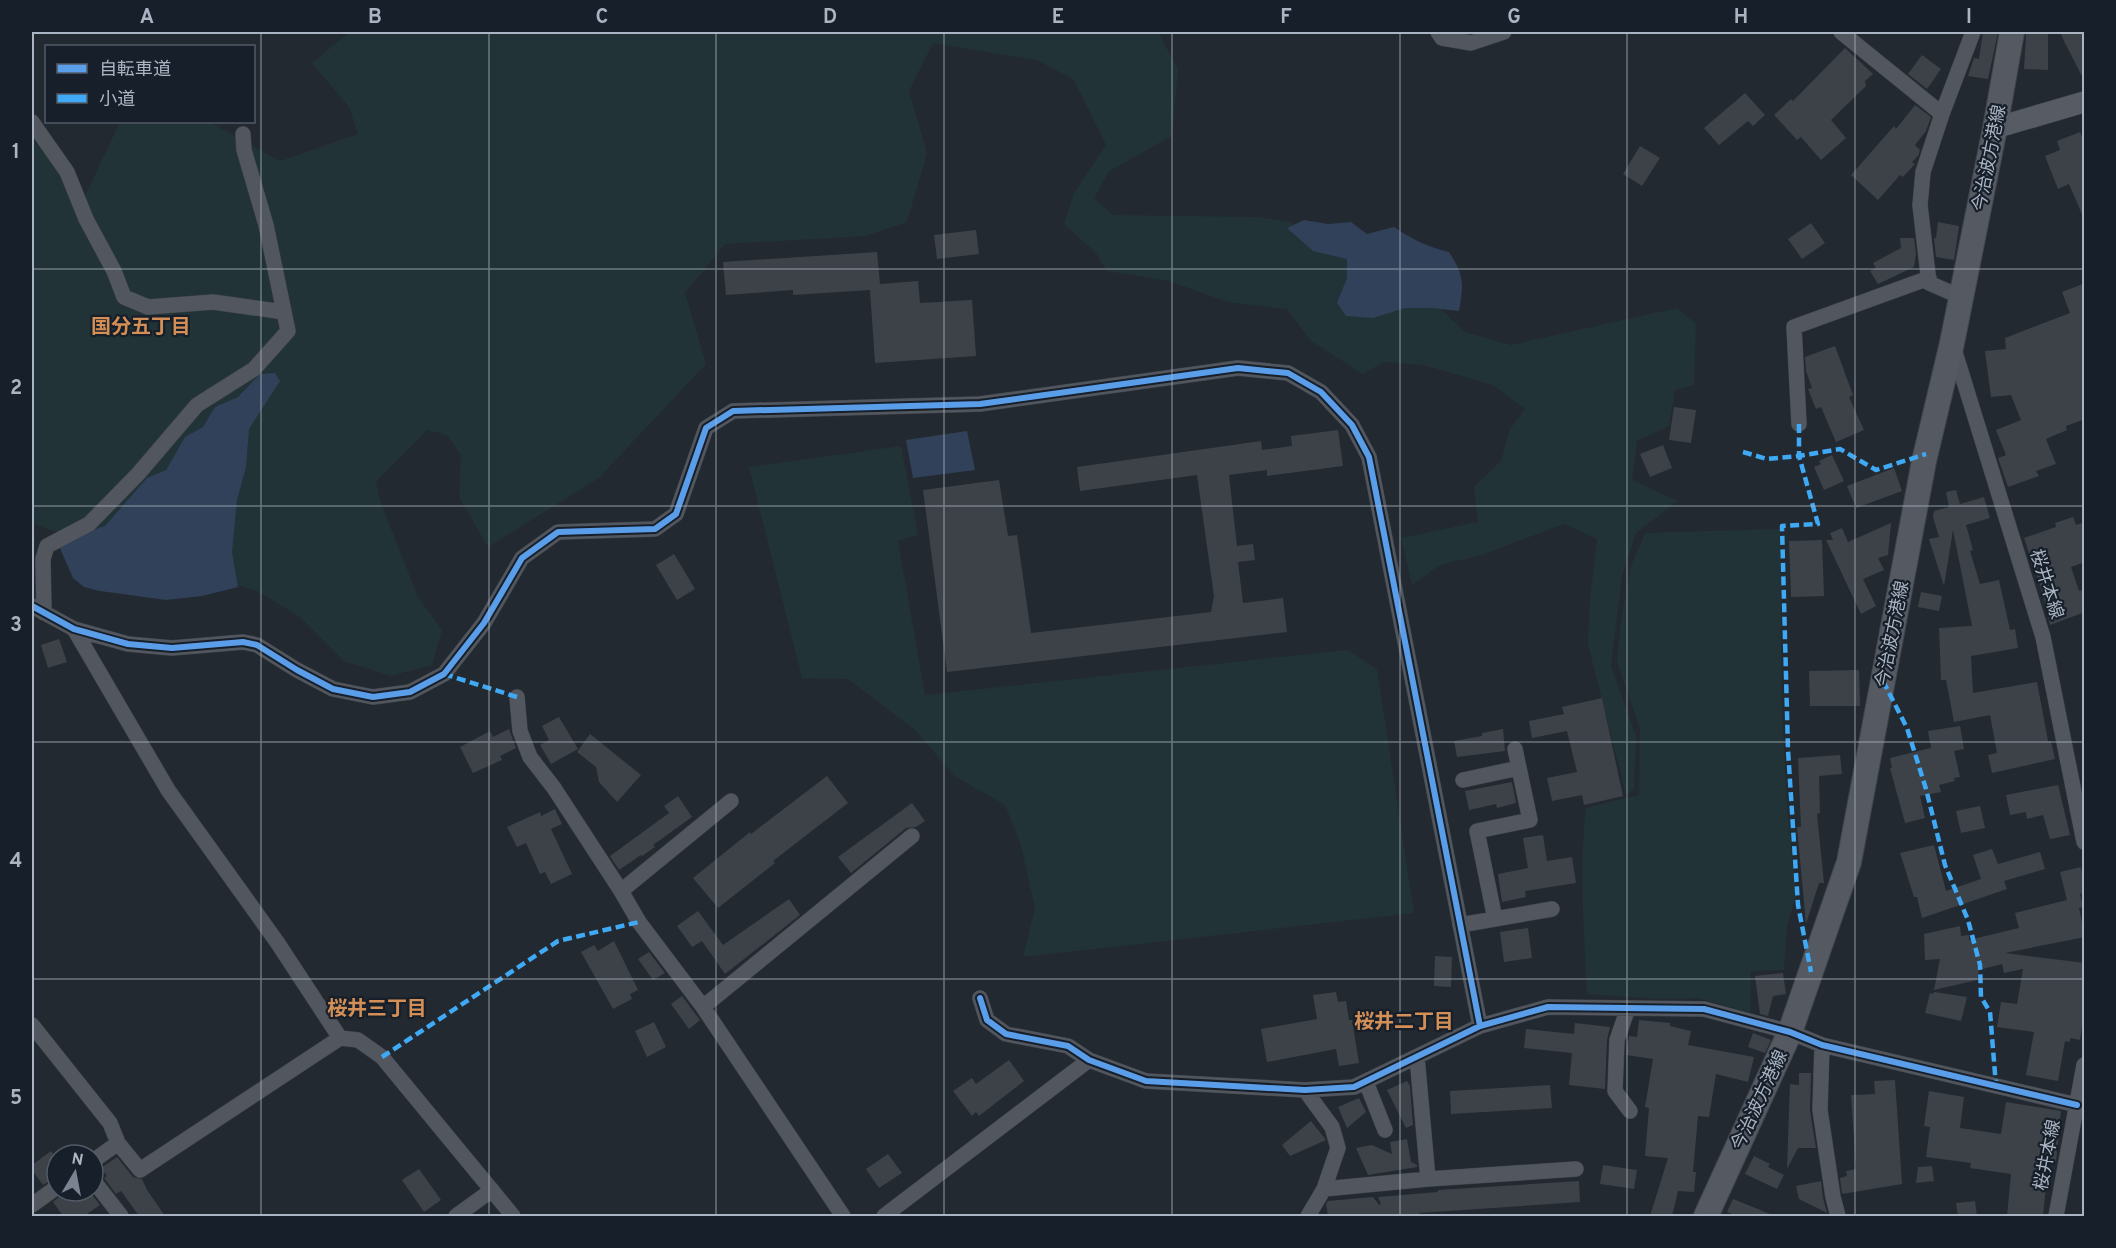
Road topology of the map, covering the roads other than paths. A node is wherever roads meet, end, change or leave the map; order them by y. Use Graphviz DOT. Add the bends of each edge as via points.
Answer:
graph roads {
  1 [pos="1438,32"];
  2 [pos="1504,32"];
  3 [pos="1840,32"];
  4 [pos="1973,32"];
  5 [pos="2012,32"];
  6 [pos="2085,102"];
  7 [pos="1942,114"];
  8 [pos="32,122"];
  9 [pos="1995,128"];
  10 [pos="243,134"];
  11 [pos="1929,278"];
  12 [pos="1961,297"];
  13 [pos="284,312"];
  14 [pos="1952,343"];
  15 [pos="1799,424"];
  16 [pos="38,609"];
  17 [pos="74,629"];
  18 [pos="517,697"];
  19 [pos="1515,749"];
  20 [pos="1519,768"];
  21 [pos="1463,780"];
  22 [pos="731,801"];
  23 [pos="912,836"];
  24 [pos="2085,842"];
  25 [pos="621,891"];
  26 [pos="1552,909"];
  27 [pos="1495,919"];
  28 [pos="1460,926"];
  29 [pos="980,998"];
  30 [pos="703,1007"];
  31 [pos="1628,1008"];
  32 [pos="32,1025"];
  33 [pos="1479,1026"];
  34 [pos="1790,1032"];
  35 [pos="340,1038"];
  36 [pos="1822,1045"];
  37 [pos="1417,1057"];
  38 [pos="1089,1060"];
  39 [pos="2085,1065"];
  40 [pos="1366,1082"];
  41 [pos="1305,1090"];
  42 [pos="2077,1105"];
  43 [pos="1630,1111"];
  44 [pos="1385,1130"];
  45 [pos="118,1143"];
  46 [pos="105,1152"];
  47 [pos="1576,1169"];
  48 [pos="1428,1179"];
  49 [pos="1324,1188"];
  50 [pos="492,1190"];
  51 [pos="105,1195"];
  52 [pos="45,1196"];
  53 [pos="32,1205"];
  54 [pos="121,1216"];
  55 [pos="456,1216"];
  56 [pos="513,1216"];
  57 [pos="843,1216"];
  58 [pos="884,1216"];
  59 [pos="1308,1216"];
  60 [pos="1706,1216"];
  61 [pos="1838,1216"];
  62 [pos="2056,1216"];
  1 -- 2 [label="street" via="1442,38 1471,43"];
  3 -- 7 [label="street"];
  4 -- 7 [label="street"];
  5 -- 9 [label="main road, 今治波方港線"];
  6 -- 9 [label="street"];
  7 -- 11 [label="street" via="1923,171 1920,205"];
  8 -- 13 [label="street" via="67,172 124,297 148,307 213,302"];
  9 -- 12 [label="main road, 今治波方港線"];
  10 -- 13 [label="street"];
  11 -- 12 [label="street" via="1929,283"];
  11 -- 15 [label="street" via="1794,327"];
  12 -- 14 [label="main road, 今治波方港線"];
  13 -- 16 [label="street" via="288,331 254,369 197,405 89,524 47,546"];
  14 -- 24 [label="street, 桜井本線" via="2043,637"];
  14 -- 34 [label="main road, 今治波方港線" via="1924,461 1849,862"];
  16 -- 17 [label="street"];
  17 -- 28 [label="street" via="128,644 172,648 243,642 256,645 333,689 373,697 410,692 444,674 484,623 522,558 558,532 655,529 676,514 706,428 733,411 980,404 1238,368 1288,373 1321,392 1353,424 1369,457"];
  17 -- 35 [label="street" via="168,790"];
  18 -- 25 [label="street" via="520,731 530,758"];
  19 -- 20 [label="street"];
  20 -- 21 [label="street"];
  20 -- 27 [label="street" via="1530,820 1477,831"];
  22 -- 25 [label="street"];
  23 -- 30 [label="street"];
  25 -- 30 [label="street" via="639,922"];
  26 -- 27 [label="street"];
  27 -- 28 [label="street"];
  28 -- 33 [label="street"];
  29 -- 38 [label="street" via="987,1020 1006,1034 1068,1046"];
  30 -- 57 [label="street"];
  31 -- 33 [label="street" via="1548,1007"];
  31 -- 34 [label="street" via="1704,1009"];
  31 -- 43 [label="street" via="1617,1040 1615,1091"];
  32 -- 45 [label="street" via="110,1123"];
  33 -- 37 [label="street"];
  34 -- 36 [label="street"];
  34 -- 60 [label="main road, 今治波方港線"];
  35 -- 45 [label="street" via="140,1170"];
  35 -- 50 [label="street" via="358,1040 382,1057"];
  36 -- 42 [label="street"];
  36 -- 61 [label="street" via="1820,1110"];
  37 -- 40 [label="street"];
  37 -- 48 [label="street"];
  38 -- 41 [label="street" via="1146,1081"];
  38 -- 58 [label="street"];
  39 -- 42 [label="street, 桜井本線"];
  40 -- 41 [label="street" via="1354,1087"];
  40 -- 44 [label="street"];
  41 -- 49 [label="street" via="1332,1127 1338,1148"];
  42 -- 62 [label="street, 桜井本線"];
  45 -- 46 [label="street"];
  47 -- 48 [label="street"];
  48 -- 49 [label="street"];
  49 -- 59 [label="street"];
  50 -- 55 [label="street"];
  50 -- 56 [label="street"];
  51 -- 54 [label="street"];
  52 -- 53 [label="street"];
}
